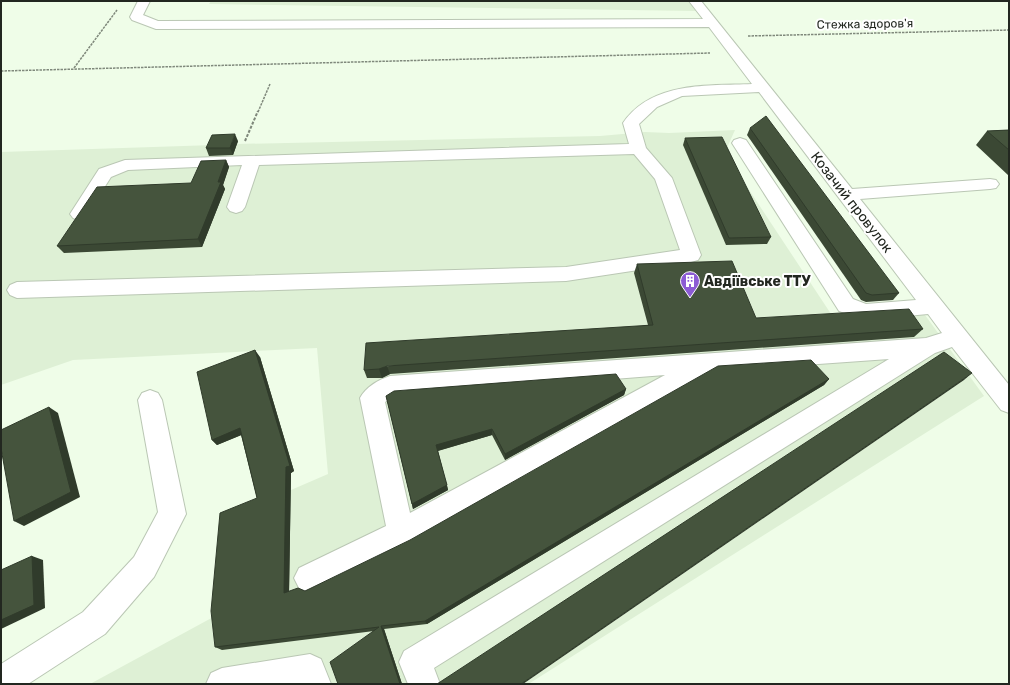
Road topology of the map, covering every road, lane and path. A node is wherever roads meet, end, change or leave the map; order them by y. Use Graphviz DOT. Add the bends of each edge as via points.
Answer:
graph roads {
  1 [pos="144,1"];
  2 [pos="695,1"];
  3 [pos="118,7"];
  4 [pos="716,30"];
  5 [pos="1009,30"];
  6 [pos="735,52"];
  7 [pos="74,68"];
  8 [pos="1,70"];
  9 [pos="270,84"];
  10 [pos="762,88"];
  11 [pos="244,143"];
  12 [pos="740,143"];
  13 [pos="638,149"];
  14 [pos="252,160"];
  15 [pos="990,184"];
  16 [pos="846,196"];
  17 [pos="236,207"];
  18 [pos="76,219"];
  19 [pos="17,290"];
  20 [pos="933,306"];
  21 [pos="957,336"];
  22 [pos="927,347"];
  23 [pos="703,365"];
  24 [pos="150,400"];
  25 [pos="1009,403"];
  26 [pos="401,533"];
  27 [pos="309,578"];
  28 [pos="1,683"];
  29 [pos="222,684"];
  30 [pos="315,684"];
  31 [pos="424,684"];
  1 -- 4 [label="street" via="136,17 156,25 589,22"];
  2 -- 4 [label="street, Козачий провулок"];
  3 -- 7 [label="path"];
  4 -- 5 [label="path, Стежка здоров'я"];
  4 -- 6 [label="street, Козачий провулок"];
  6 -- 7 [label="path"];
  6 -- 10 [label="street, Козачий провулок"];
  7 -- 8 [label="path"];
  9 -- 11 [label="path"];
  10 -- 13 [label="street" via="679,92 652,104 631,123"];
  10 -- 16 [label="street, Козачий провулок"];
  12 -- 20 [label="street" via="846,305 865,312"];
  13 -- 14 [label="street"];
  13 -- 19 [label="street" via="663,178 691,255 566,274"];
  14 -- 17 [label="street"];
  14 -- 18 [label="street" via="125,165 105,173"];
  15 -- 16 [label="street"];
  16 -- 20 [label="street, Козачий провулок"];
  20 -- 21 [label="street, Козачий провулок"];
  21 -- 22 [label="street"];
  21 -- 25 [label="street, Козачий провулок"];
  22 -- 23 [label="street"];
  22 -- 31 [label="street" via="415,662"];
  23 -- 26 [label="street"];
  23 -- 26 [label="street" via="390,386 372,398"];
  24 -- 28 [label="street" via="172,514 169,521 144,567 94,623"];
  26 -- 27 [label="street"];
  29 -- 30 [label="street" via="310,670"];
}
